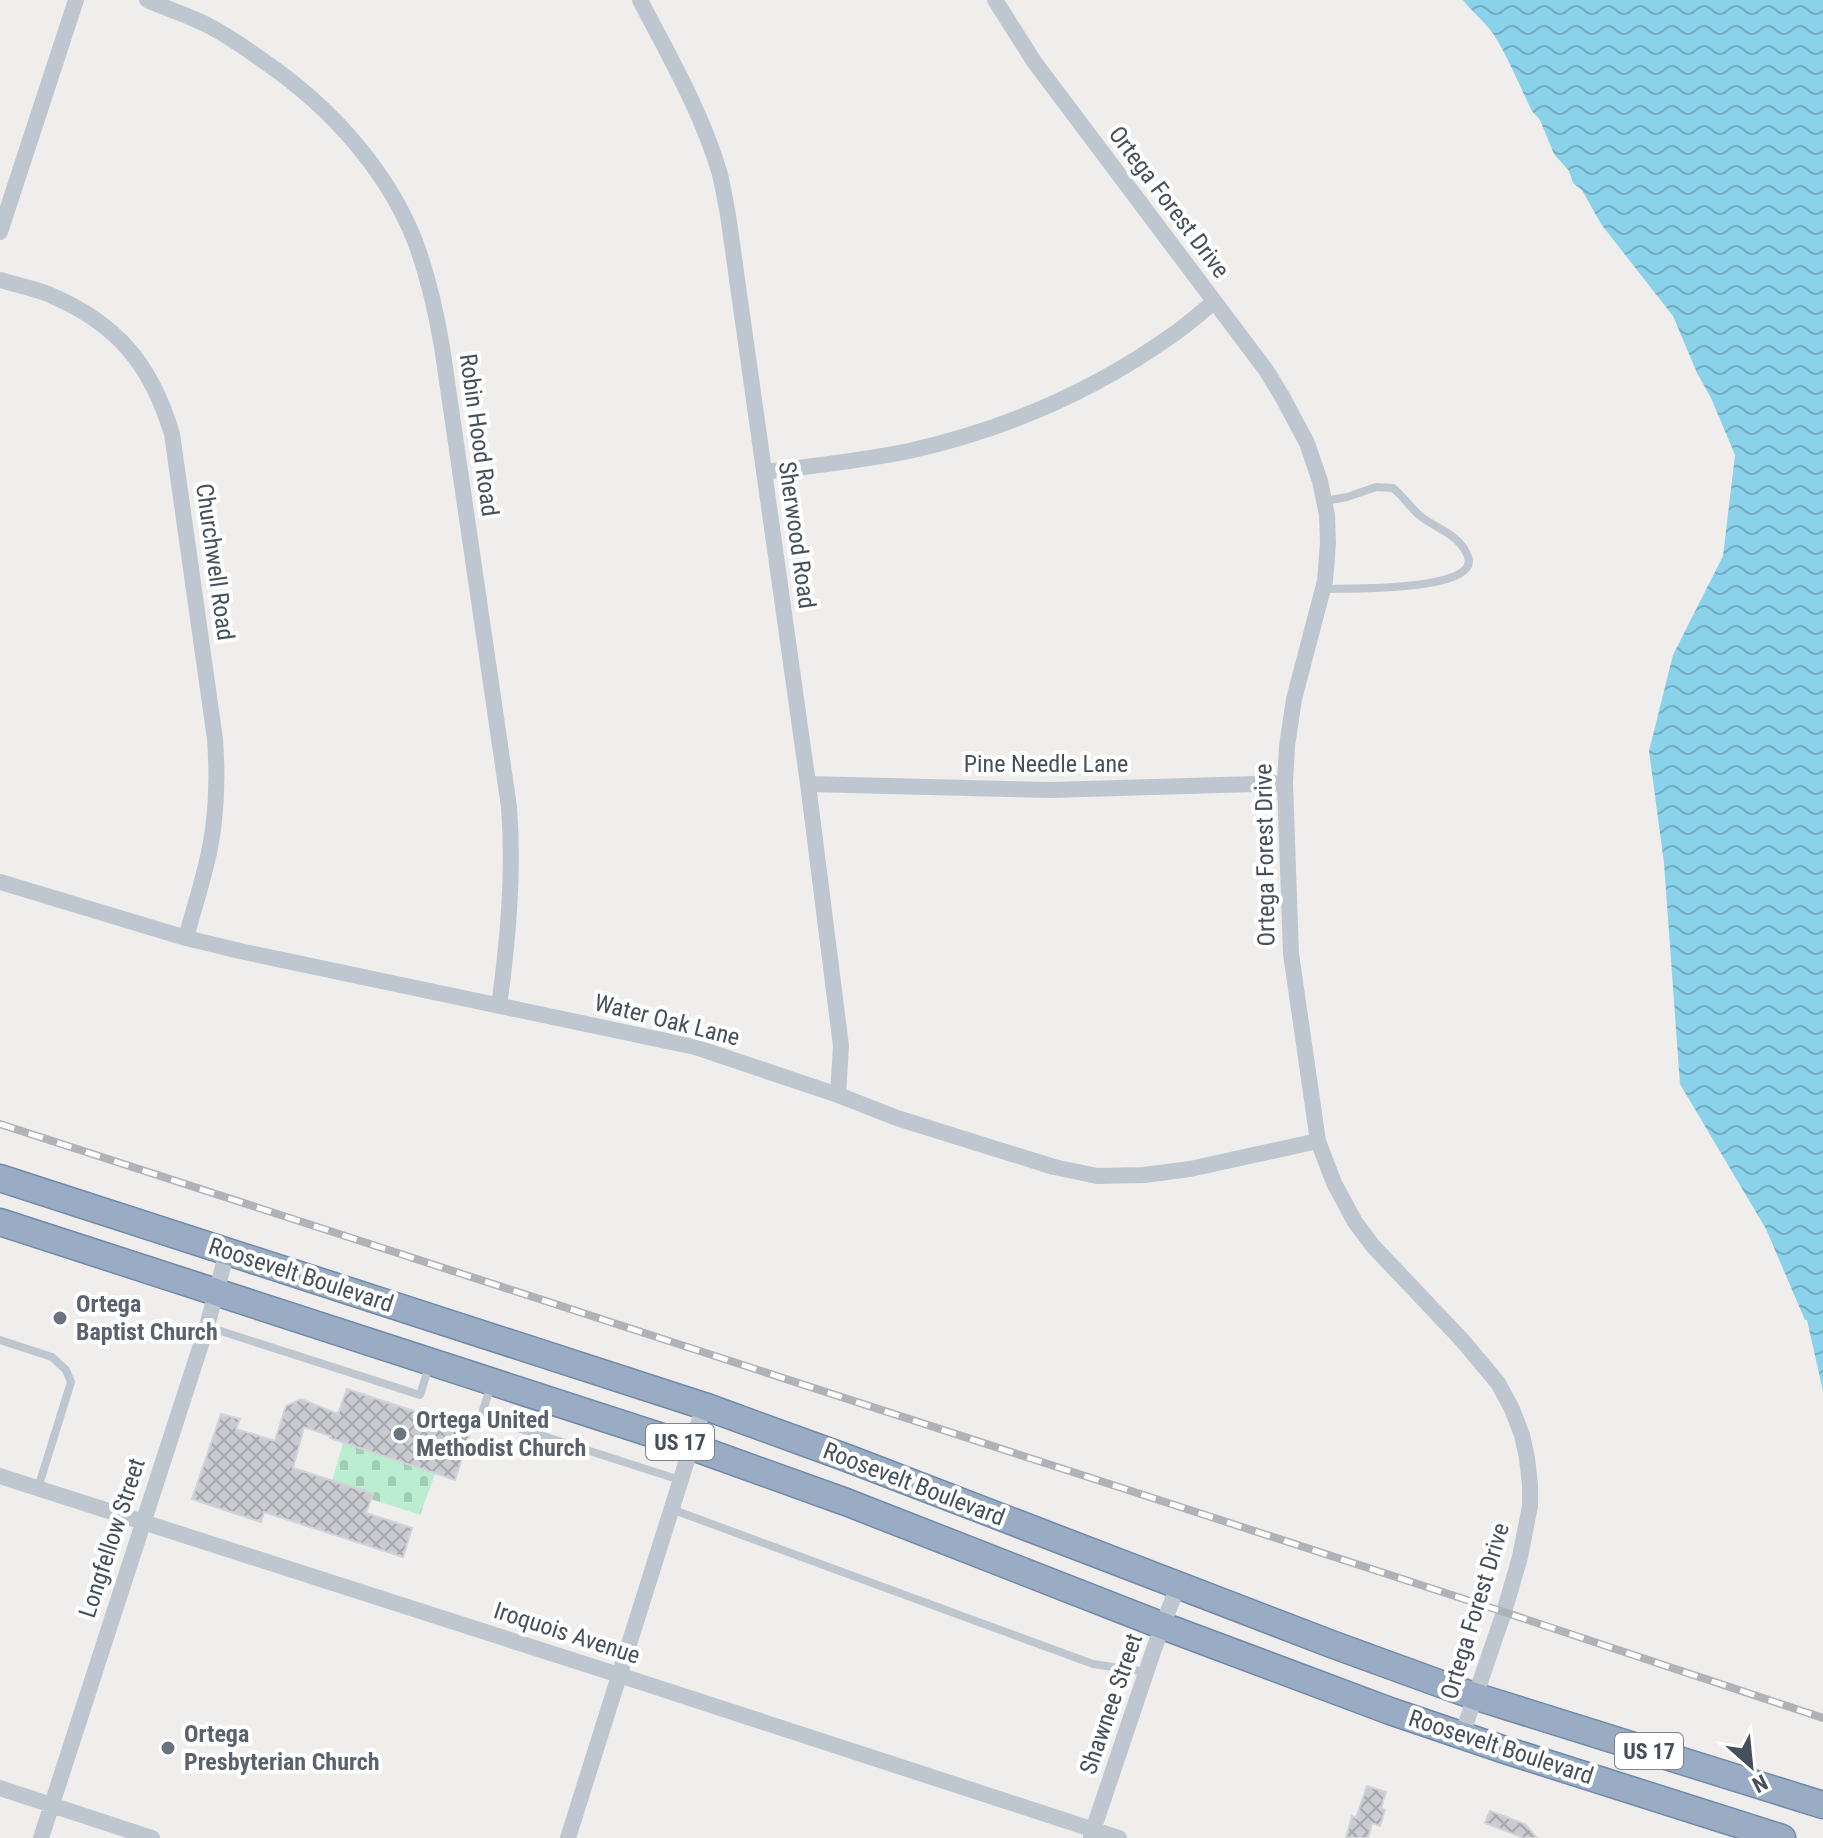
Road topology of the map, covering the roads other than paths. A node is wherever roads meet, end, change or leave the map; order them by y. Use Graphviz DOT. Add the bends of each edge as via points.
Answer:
graph roads {
  1 [pos="76,0"];
  2 [pos="147,0"];
  3 [pos="640,0"];
  4 [pos="995,0"];
  5 [pos="0,232"];
  6 [pos="0,280"];
  7 [pos="1214,302"];
  8 [pos="764,472"];
  9 [pos="1324,501"];
  10 [pos="1322,589"];
  11 [pos="1285,783"];
  12 [pos="808,784"];
  13 [pos="0,882"];
  14 [pos="186,938"];
  15 [pos="499,1006"];
  16 [pos="838,1095"];
  17 [pos="1318,1141"];
  18 [pos="0,1178"];
  19 [pos="0,1222"];
  20 [pos="227,1252"];
  21 [pos="215,1291"];
  22 [pos="207,1326"];
  23 [pos="0,1340"];
  24 [pos="430,1361"];
  25 [pos="493,1381"];
  26 [pos="704,1406"];
  27 [pos="690,1446"];
  28 [pos="0,1476"];
  29 [pos="680,1480"];
  30 [pos="37,1488"];
  31 [pos="671,1509"];
  32 [pos="142,1523"];
  33 [pos="1178,1585"];
  34 [pos="1163,1626"];
  35 [pos="1146,1672"];
  36 [pos="619,1675"];
  37 [pos="1474,1696"];
  38 [pos="1462,1735"];
  39 [pos="0,1788"];
  40 [pos="51,1805"];
  41 [pos="1823,1805"];
  42 [pos="1092,1834"];
  43 [pos="41,1838"];
  44 [pos="152,1838"];
  45 [pos="568,1838"];
  46 [pos="1119,1838"];
  47 [pos="1782,1838"];
  1 -- 5 [label="street"];
  2 -- 15 [label="street, Robin Hood Road" via="231,38 303,91 374,167 414,239 442,347 509,807 512,875"];
  3 -- 8 [label="street, Sherwood Road" via="694,103 720,174"];
  4 -- 7 [label="street, Ortega Forest Drive" via="1035,63"];
  6 -- 14 [label="street, Churchwell Road" via="47,294 111,331 149,376 172,434 217,770 210,845"];
  7 -- 8 [label="street" via="1170,337 1079,392 990,430 907,451"];
  7 -- 9 [label="street, Ortega Forest Drive" via="1283,398 1307,443"];
  8 -- 12 [label="street, Sherwood Road"];
  9 -- 10 [label="street, Ortega Forest Drive" via="1328,543"];
  9 -- 10 [label="lane" via="1376,487 1393,488 1419,515 1454,537 1468,554 1469,565 1425,585"];
  10 -- 11 [label="street, Ortega Forest Drive" via="1294,699"];
  11 -- 12 [label="street, Pine Needle Lane" via="1051,790"];
  11 -- 17 [label="street, Ortega Forest Drive" via="1291,954"];
  12 -- 16 [label="street, Sherwood Road" via="841,1046"];
  13 -- 14 [label="street, Water Oak Lane"];
  14 -- 15 [label="street, Water Oak Lane"];
  15 -- 16 [label="street, Water Oak Lane" via="695,1047"];
  16 -- 17 [label="street, Water Oak Lane" via="968,1141 1097,1176 1190,1169"];
  17 -- 37 [label="street, Ortega Forest Drive" via="1355,1222 1480,1360 1498,1383 1522,1435 1530,1485 1528,1525"];
  18 -- 20 [label="highway, Roosevelt Boulevard / US 17"];
  19 -- 21 [label="highway, Roosevelt Boulevard / US 17"];
  20 -- 21 [label="street, Longfellow Street"];
  20 -- 26 [label="highway, Roosevelt Boulevard / US 17"];
  21 -- 22 [label="street, Longfellow Street"];
  21 -- 24 [label="highway, Roosevelt Boulevard / US 17"];
  22 -- 24 [label="lane" via="420,1395"];
  22 -- 32 [label="street, Longfellow Street"];
  23 -- 30 [label="lane" via="52,1357 71,1382"];
  24 -- 25 [label="highway, Roosevelt Boulevard / US 17"];
  25 -- 27 [label="highway, Roosevelt Boulevard / US 17"];
  25 -- 29 [label="lane" via="481,1416"];
  26 -- 27 [label="street"];
  26 -- 33 [label="highway, Roosevelt Boulevard / US 17"];
  27 -- 29 [label="street"];
  27 -- 34 [label="highway, Roosevelt Boulevard / US 17"];
  28 -- 30 [label="street, Iroquois Avenue"];
  29 -- 31 [label="street"];
  30 -- 32 [label="street, Iroquois Avenue"];
  31 -- 35 [label="lane" via="1093,1664"];
  31 -- 36 [label="street"];
  32 -- 36 [label="street, Iroquois Avenue"];
  32 -- 40 [label="street, Longfellow Street"];
  33 -- 34 [label="street, Shawnee Street"];
  33 -- 37 [label="highway, Roosevelt Boulevard / US 17"];
  34 -- 35 [label="street, Shawnee Street"];
  34 -- 38 [label="highway, Roosevelt Boulevard / US 17"];
  35 -- 42 [label="street, Shawnee Street"];
  36 -- 42 [label="street, Iroquois Avenue"];
  36 -- 45 [label="street"];
  37 -- 38 [label="street, Ortega Forest Drive"];
  37 -- 41 [label="highway, Roosevelt Boulevard / US 17"];
  38 -- 47 [label="highway, Roosevelt Boulevard / US 17"];
  39 -- 40 [label="street"];
  40 -- 43 [label="street, Longfellow Street"];
  40 -- 44 [label="street"];
  42 -- 46 [label="street, Iroquois Avenue"];
}
